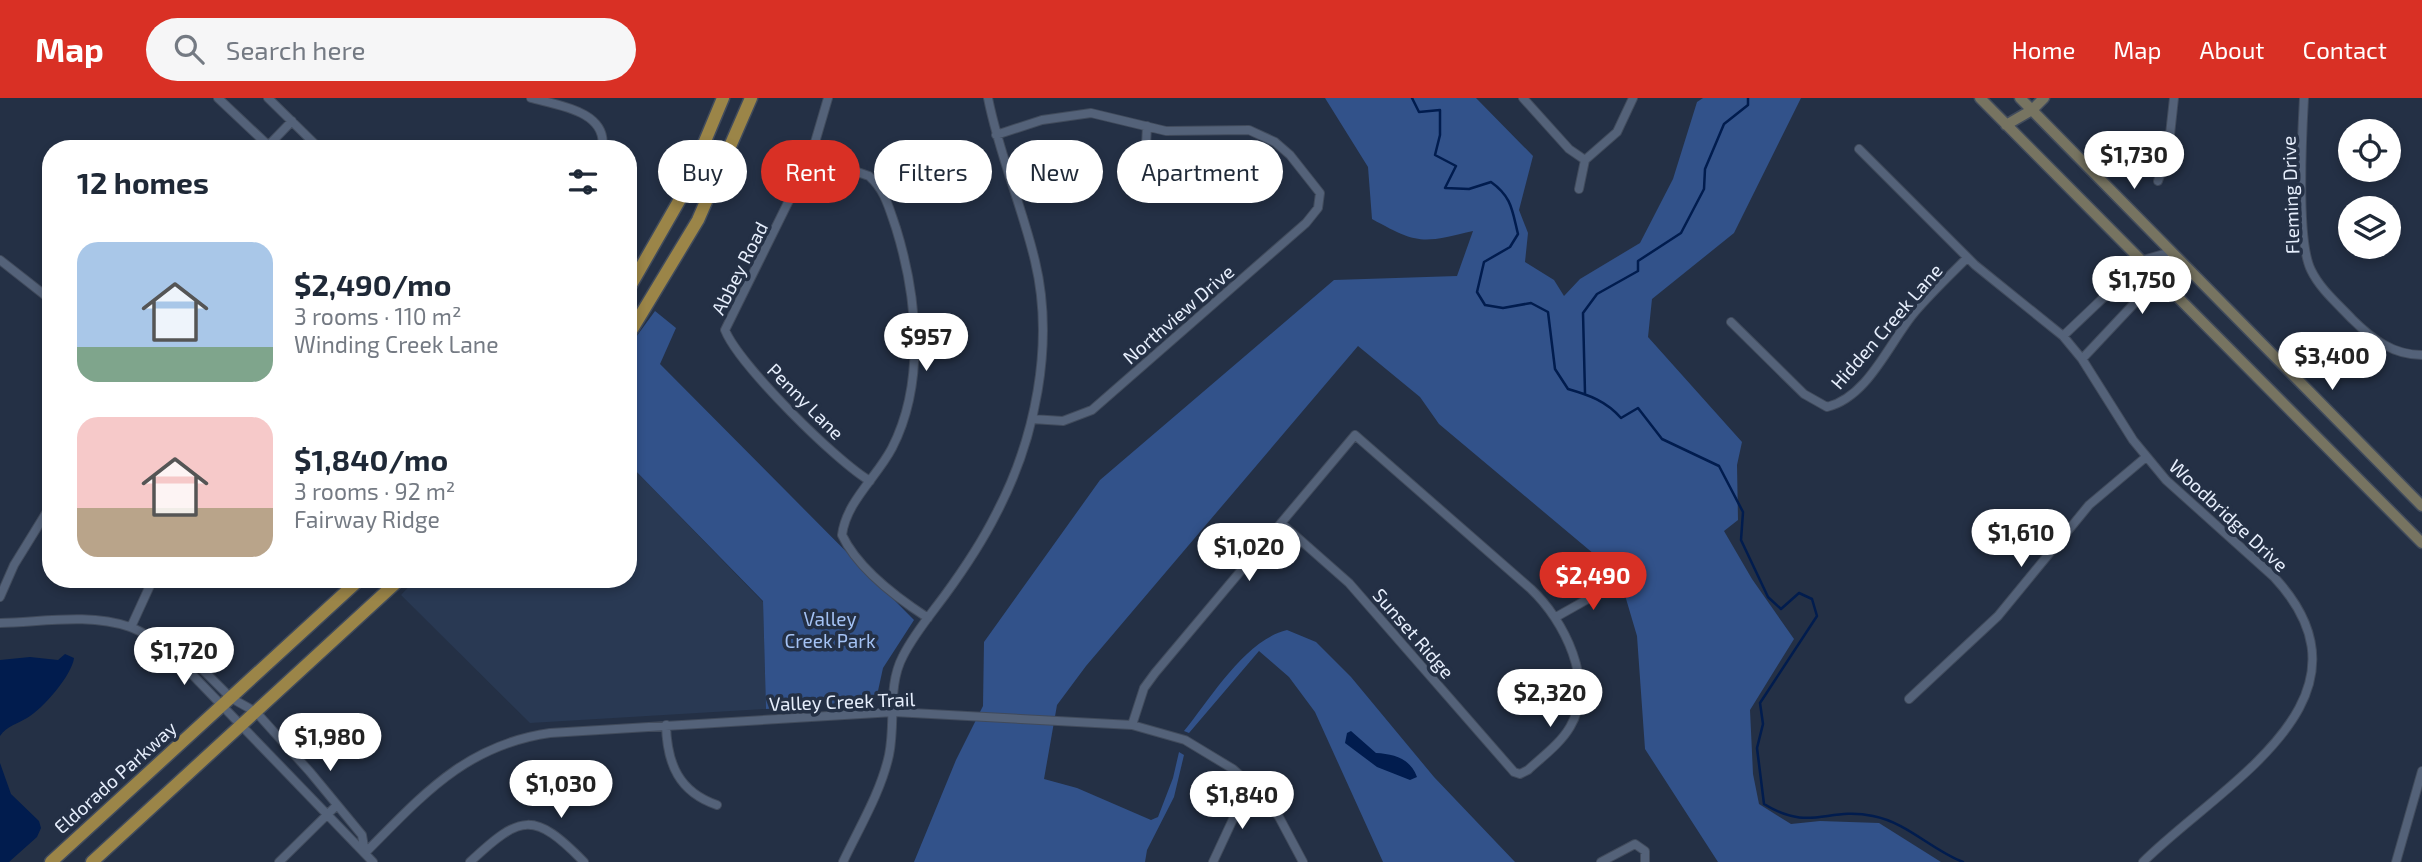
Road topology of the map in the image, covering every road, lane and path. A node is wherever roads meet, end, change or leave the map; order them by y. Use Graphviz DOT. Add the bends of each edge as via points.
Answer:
graph roads {
  1 [pos="218,98"];
  2 [pos="268,98"];
  3 [pos="531,98"];
  4 [pos="723,98"];
  5 [pos="751,98"];
  6 [pos="828,98"];
  7 [pos="988,98"];
  8 [pos="1523,98"];
  9 [pos="1633,98"];
  10 [pos="1980,98"];
  11 [pos="2019,98"];
  12 [pos="2044,98"];
  13 [pos="2174,98"];
  14 [pos="2304,98"];
  15 [pos="2032,110"];
  16 [pos="292,121"];
  17 [pos="2006,125"];
  18 [pos="1147,126"];
  19 [pos="996,135"];
  20 [pos="261,140"];
  21 [pos="274,140"];
  22 [pos="311,140"];
  23 [pos="602,140"];
  24 [pos="816,140"];
  25 [pos="1146,140"];
  26 [pos="1859,149"];
  27 [pos="1585,160"];
  28 [pos="860,173"];
  29 [pos="2158,181"];
  30 [pos="1579,189"];
  31 [pos="788,203"];
  32 [pos="2171,251"];
  33 [pos="1967,258"];
  34 [pos="0,260"];
  35 [pos="2143,260"];
  36 [pos="637,274"];
  37 [pos="2160,276"];
  38 [pos="42,293"];
  39 [pos="637,321"];
  40 [pos="1731,322"];
  41 [pos="727,336"];
  42 [pos="2063,336"];
  43 [pos="2422,355"];
  44 [pos="2082,359"];
  45 [pos="1032,419"];
  46 [pos="2146,457"];
  47 [pos="870,481"];
  48 [pos="2422,506"];
  49 [pos="42,520"];
  50 [pos="1281,523"];
  51 [pos="2422,543"];
  52 [pos="1618,582"];
  53 [pos="149,588"];
  54 [pos="350,588"];
  55 [pos="390,588"];
  56 [pos="0,597"];
  57 [pos="1556,617"];
  58 [pos="928,618"];
  59 [pos="0,623"];
  60 [pos="131,627"];
  61 [pos="1909,699"];
  62 [pos="226,702"];
  63 [pos="256,712"];
  64 [pos="894,712"];
  65 [pos="242,724"];
  66 [pos="666,725"];
  67 [pos="1132,725"];
  68 [pos="297,758"];
  69 [pos="284,769"];
  70 [pos="2422,771"];
  71 [pos="1259,792"];
  72 [pos="337,805"];
  73 [pos="717,805"];
  74 [pos="326,816"];
  75 [pos="365,853"];
  76 [pos="51,862"];
  77 [pos="92,862"];
  78 [pos="279,862"];
  79 [pos="373,862"];
  80 [pos="470,862"];
  81 [pos="584,862"];
  82 [pos="843,862"];
  83 [pos="1213,862"];
  84 [pos="1303,862"];
  85 [pos="1601,862"];
  86 [pos="1645,862"];
  87 [pos="2143,862"];
  88 [pos="2396,862"];
  1 -- 20 [label="street"];
  2 -- 16 [label="street"];
  3 -- 23 [label="street" via="588,116 602,133"];
  4 -- 36 [label="main road" via="683,194"];
  5 -- 39 [label="main road" via="698,220"];
  6 -- 24 [label="street, Abbey Road"];
  7 -- 19 [label="street"];
  8 -- 27 [label="street" via="1569,149"];
  9 -- 27 [label="street" via="1617,132"];
  10 -- 17 [label="main road"];
  11 -- 15 [label="main road"];
  11 -- 17 [label="main road"];
  12 -- 15 [label="main road"];
  13 -- 29 [label="street" via="2168,153"];
  14 -- 43 [label="street, Fleming Drive" via="2302,179 2309,267 2362,329 2398,352"];
  15 -- 17 [label="main road"];
  15 -- 32 [label="main road"];
  16 -- 21 [label="street"];
  16 -- 22 [label="street"];
  17 -- 35 [label="main road"];
  18 -- 19 [label="street" via="1091,113 1042,120"];
  18 -- 25 [label="street"];
  18 -- 45 [label="street, Northview Drive" via="1184,132 1240,129 1261,134 1290,155 1320,193 1318,208 1092,410 1063,421"];
  19 -- 45 [label="street" via="1039,281 1041,343"];
  26 -- 33 [label="street, Woodbridge Drive"];
  27 -- 30 [label="street"];
  28 -- 47 [label="street" via="883,191 912,286 913,359 906,406 892,449"];
  31 -- 41 [label="street, Abbey Road" via="728,323"];
  32 -- 35 [label="street"];
  32 -- 37 [label="street"];
  32 -- 48 [label="main road"];
  33 -- 40 [label="street, Hidden Creek Lane" via="1914,313 1878,364 1838,404 1827,407 1804,394"];
  33 -- 42 [label="street, Woodbridge Drive"];
  34 -- 38 [label="street"];
  35 -- 37 [label="main road"];
  35 -- 42 [label="street"];
  37 -- 44 [label="street"];
  37 -- 51 [label="main road"];
  41 -- 47 [label="street, Penny Lane" via="773,391 840,458"];
  42 -- 44 [label="street, Woodbridge Drive"];
  44 -- 46 [label="street, Woodbridge Drive"];
  45 -- 58 [label="street" via="996,514"];
  46 -- 61 [label="street" via="2090,505 1998,616"];
  46 -- 87 [label="street, Woodbridge Drive" via="2290,594 2309,630 2312,661 2304,700 2288,730"];
  47 -- 58 [label="street" via="843,523 847,547 907,605"];
  49 -- 56 [label="street"];
  50 -- 57 [label="street, Sunset Ridge" via="1355,435 1531,589"];
  50 -- 57 [label="street, Sunset Ridge" via="1349,583 1517,774 1528,770 1559,740 1576,711 1575,665"];
  50 -- 67 [label="street" via="1148,682"];
  52 -- 57 [label="street"];
  53 -- 60 [label="street"];
  54 -- 62 [label="main road, Eldorado Parkway"];
  55 -- 63 [label="main road"];
  58 -- 64 [label="street" via="897,669"];
  59 -- 60 [label="street" via="91,620"];
  60 -- 62 [label="street" via="191,658"];
  62 -- 63 [label="street"];
  62 -- 65 [label="street"];
  62 -- 76 [label="main road, Eldorado Parkway"];
  63 -- 65 [label="main road"];
  63 -- 68 [label="street"];
  64 -- 66 [label="street, Valley Creek Trail"];
  64 -- 67 [label="street, Valley Creek Trail"];
  64 -- 82 [label="street" via="886,769"];
  65 -- 69 [label="street"];
  65 -- 77 [label="main road"];
  66 -- 73 [label="street" via="672,764 682,783 697,798"];
  66 -- 75 [label="street, Valley Creek Trail" via="537,735 487,750 438,782"];
  67 -- 71 [label="street, Valley Creek Trail" via="1171,735 1208,752"];
  68 -- 69 [label="street"];
  68 -- 72 [label="street"];
  69 -- 74 [label="street"];
  70 -- 88 [label="street"];
  71 -- 83 [label="street" via="1234,817"];
  71 -- 84 [label="street, Valley Creek Trail" via="1284,824"];
  72 -- 74 [label="street"];
  72 -- 75 [label="street" via="362,835"];
  74 -- 75 [label="street"];
  74 -- 78 [label="street"];
  75 -- 79 [label="street"];
  80 -- 81 [label="street" via="517,826 550,830"];
  85 -- 86 [label="street" via="1634,844 1645,851"];
}
